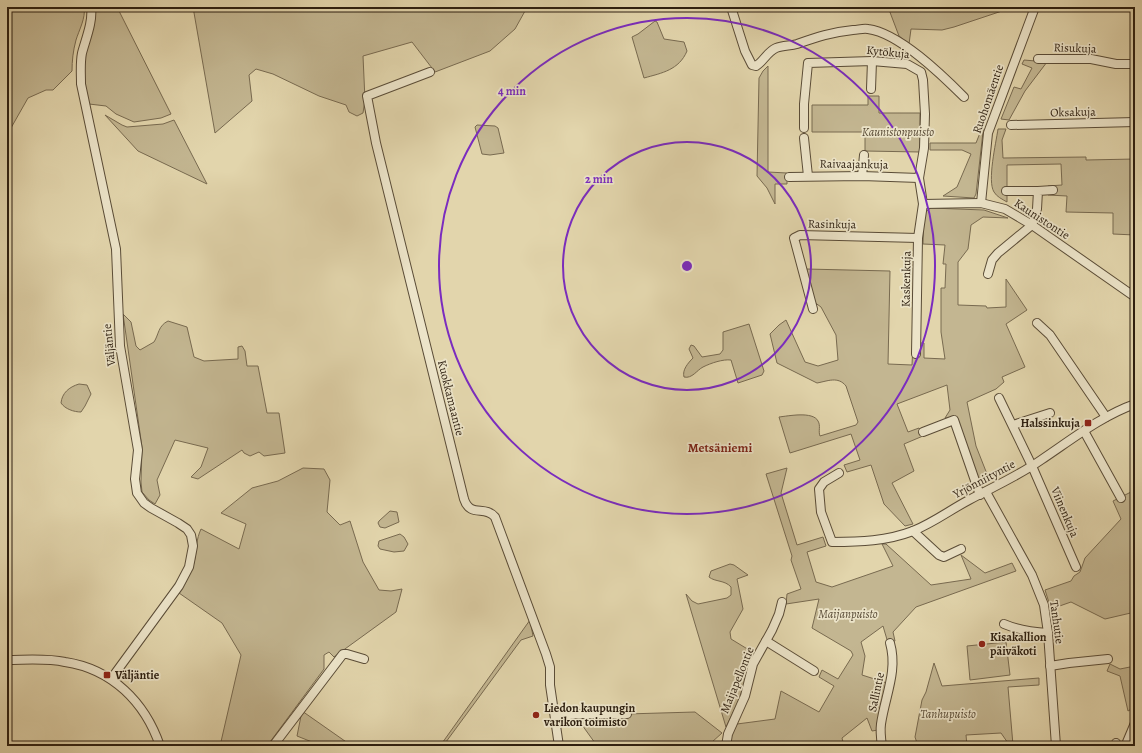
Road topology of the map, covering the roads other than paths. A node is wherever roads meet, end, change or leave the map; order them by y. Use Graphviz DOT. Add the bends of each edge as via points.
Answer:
graph roads {
  1 [pos="91,7"];
  2 [pos="731,7"];
  3 [pos="1035,7"];
  4 [pos="1038,59"];
  5 [pos="872,61"];
  6 [pos="1135,64"];
  7 [pos="930,66"];
  8 [pos="430,72"];
  9 [pos="922,77"];
  10 [pos="872,89"];
  11 [pos="964,97"];
  12 [pos="1135,122"];
  13 [pos="1011,125"];
  14 [pos="804,128"];
  15 [pos="804,138"];
  16 [pos="864,155"];
  17 [pos="788,176"];
  18 [pos="808,176"];
  19 [pos="862,176"];
  20 [pos="918,178"];
  21 [pos="1053,190"];
  22 [pos="1006,191"];
  23 [pos="1038,191"];
  24 [pos="981,203"];
  25 [pos="923,204"];
  26 [pos="1032,225"];
  27 [pos="918,238"];
  28 [pos="988,274"];
  29 [pos="1135,297"];
  30 [pos="813,309"];
  31 [pos="1038,323"];
  32 [pos="916,354"];
  33 [pos="999,398"];
  34 [pos="1135,404"];
  35 [pos="1050,413"];
  36 [pos="1106,417"];
  37 [pos="1012,425"];
  38 [pos="1084,431"];
  39 [pos="923,432"];
  40 [pos="1032,466"];
  41 [pos="839,473"];
  42 [pos="983,493"];
  43 [pos="1120,498"];
  44 [pos="913,531"];
  45 [pos="961,549"];
  46 [pos="1076,567"];
  47 [pos="782,602"];
  48 [pos="1004,624"];
  49 [pos="1048,633"];
  50 [pos="766,642"];
  51 [pos="890,643"];
  52 [pos="364,659"];
  53 [pos="1108,659"];
  54 [pos="7,660"];
  55 [pos="1050,666"];
  56 [pos="814,671"];
  57 [pos="110,679"];
  58 [pos="627,714"];
  59 [pos="555,717"];
  60 [pos="1135,723"];
  61 [pos="160,746"];
  62 [pos="273,746"];
  63 [pos="559,746"];
  64 [pos="726,746"];
  65 [pos="882,746"];
  66 [pos="1056,746"];
  67 [pos="1128,746"];
  1 -- 57 [label="street, Väljäntie" via="91,18 82,55 81,84 116,249 120,346 138,450 137,494 151,508 187,529 193,546 189,567 179,586"];
  2 -- 7 [label="street" via="752,65 760,64 768,52 777,47 797,44 840,31 867,29 880,32 899,42"];
  3 -- 24 [label="street, Ruohomäentie" via="988,133"];
  4 -- 6 [label="street, Risukuja" via="1091,59 1116,64"];
  5 -- 9 [label="street, Kytökuja" via="907,64 921,72"];
  5 -- 10 [label="street"];
  5 -- 14 [label="street, Kytökuja" via="808,63"];
  7 -- 9 [label="street"];
  7 -- 11 [label="street"];
  8 -- 59 [label="street, Kuokkamaantie" via="367,96 376,143 464,499 470,509 489,512 495,518 550,667"];
  9 -- 20 [label="street" via="924,148"];
  12 -- 13 [label="street, Oksakuja"];
  15 -- 18 [label="street"];
  16 -- 19 [label="street"];
  17 -- 18 [label="street, Raivaajankuja"];
  18 -- 19 [label="street, Raivaajankuja"];
  19 -- 20 [label="street, Raivaajankuja"];
  20 -- 25 [label="street"];
  21 -- 23 [label="street"];
  22 -- 23 [label="street"];
  23 -- 26 [label="street" via="1037,209"];
  24 -- 25 [label="street, Kaunistontie"];
  24 -- 26 [label="street, Kaunistontie" via="1005,209"];
  25 -- 27 [label="street, Kaskenkuja"];
  26 -- 28 [label="street" via="998,253 992,260"];
  26 -- 29 [label="street, Kaunistontie"];
  27 -- 30 [label="street, Rasinkuja" via="800,235 794,238"];
  27 -- 32 [label="street, Kaskenkuja"];
  31 -- 36 [label="street" via="1050,335"];
  33 -- 37 [label="street, Viinenkuja"];
  34 -- 36 [label="street, Yrjönniityntie"];
  35 -- 37 [label="street"];
  36 -- 38 [label="street, Yrjönniityntie"];
  37 -- 40 [label="street, Viinenkuja"];
  38 -- 40 [label="street, Yrjönniityntie"];
  38 -- 43 [label="street"];
  39 -- 42 [label="street, Tanhutie" via="954,420"];
  40 -- 42 [label="street, Yrjönniityntie"];
  40 -- 46 [label="street, Viinenkuja"];
  41 -- 44 [label="street, Yrjönniityntie" via="824,482 819,489 821,512 832,542 874,541"];
  42 -- 44 [label="street, Yrjönniityntie"];
  42 -- 49 [label="street, Tanhutie" via="1038,588 1044,605"];
  44 -- 45 [label="street" via="944,557"];
  47 -- 50 [label="street, Maijapellontie"];
  48 -- 49 [label="street" via="1016,629"];
  49 -- 55 [label="street, Tanhutie"];
  50 -- 56 [label="street"];
  50 -- 64 [label="street, Maijapellontie" via="753,664 745,696 728,734"];
  51 -- 65 [label="street, Sallintie" via="893,670 881,726"];
  52 -- 62 [label="street" via="343,654"];
  53 -- 55 [label="street"];
  54 -- 57 [label="street" via="63,661 101,673"];
  55 -- 66 [label="street, Tanhutie"];
  57 -- 61 [label="street" via="127,692 146,715"];
  58 -- 59 [label="street" via="576,714"];
  59 -- 63 [label="street, Kuokkamaantie"];
  60 -- 67 [label="street" via="1127,742"];
}
